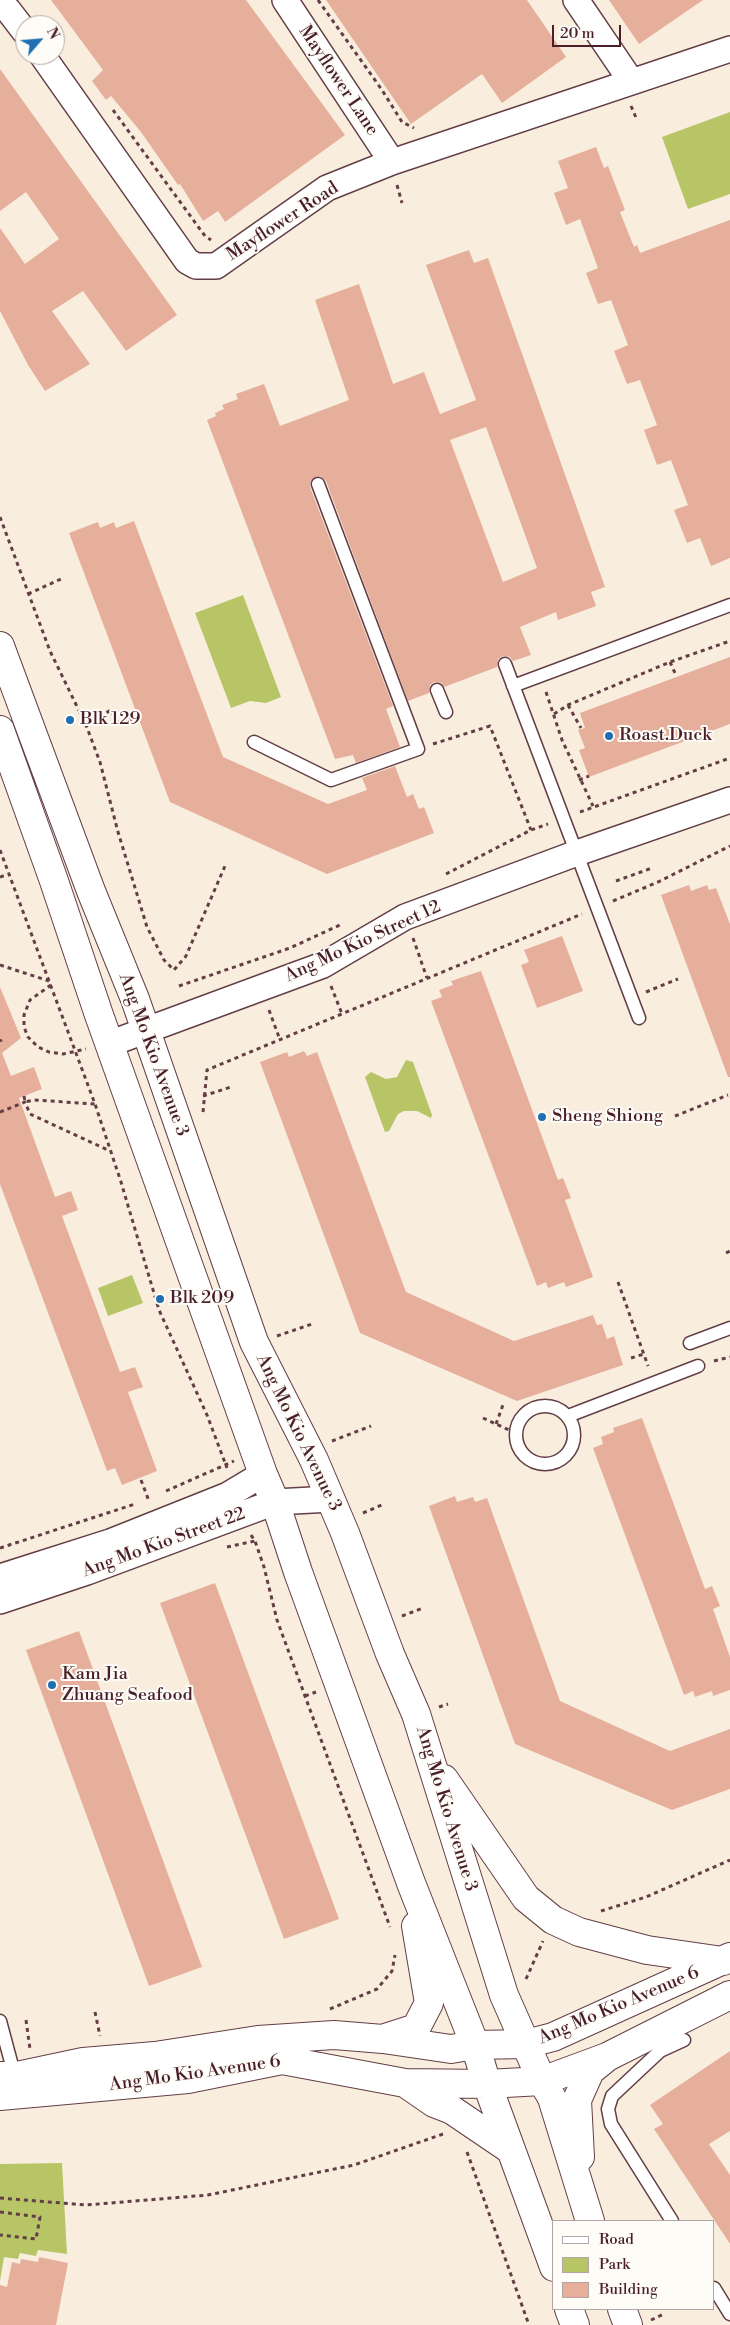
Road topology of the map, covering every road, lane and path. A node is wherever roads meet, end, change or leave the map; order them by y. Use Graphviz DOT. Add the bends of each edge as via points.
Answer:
graph roads {
  1 [pos="284,0"];
  2 [pos="318,0"];
  3 [pos="576,0"];
  4 [pos="730,48"];
  5 [pos="49,65"];
  6 [pos="631,81"];
  7 [pos="107,103"];
  8 [pos="416,129"];
  9 [pos="392,162"];
  10 [pos="215,243"];
  11 [pos="318,484"];
  12 [pos="0,517"];
  13 [pos="2,527"];
  14 [pos="61,579"];
  15 [pos="28,594"];
  16 [pos="730,604"];
  17 [pos="730,641"];
  18 [pos="0,646"];
  19 [pos="670,662"];
  20 [pos="505,664"];
  21 [pos="675,673"];
  22 [pos="514,686"];
  23 [pos="437,690"];
  24 [pos="568,705"];
  25 [pos="446,712"];
  26 [pos="136,717"];
  27 [pos="86,725"];
  28 [pos="410,726"];
  29 [pos="581,728"];
  30 [pos="0,730"];
  31 [pos="254,742"];
  32 [pos="589,776"];
  33 [pos="579,780"];
  34 [pos="730,800"];
  35 [pos="593,807"];
  36 [pos="531,830"];
  37 [pos="730,846"];
  38 [pos="0,850"];
  39 [pos="577,853"];
  40 [pos="225,866"];
  41 [pos="652,868"];
  42 [pos="9,874"];
  43 [pos="0,878"];
  44 [pos="616,881"];
  45 [pos="598,907"];
  46 [pos="405,918"];
  47 [pos="0,965"];
  48 [pos="427,978"];
  49 [pos="678,979"];
  50 [pos="50,983"];
  51 [pos="641,994"];
  52 [pos="268,1008"];
  53 [pos="639,1018"];
  54 [pos="146,1030"];
  55 [pos="280,1040"];
  56 [pos="109,1044"];
  57 [pos="76,1052"];
  58 [pos="207,1070"];
  59 [pos="231,1087"];
  60 [pos="728,1095"];
  61 [pos="24,1096"];
  62 [pos="203,1096"];
  63 [pos="25,1102"];
  64 [pos="95,1104"];
  65 [pos="0,1112"];
  66 [pos="675,1116"];
  67 [pos="111,1151"];
  68 [pos="209,1212"];
  69 [pos="174,1224"];
  70 [pos="730,1251"];
  71 [pos="726,1253"];
  72 [pos="618,1282"];
  73 [pos="312,1324"];
  74 [pos="730,1328"];
  75 [pos="284,1334"];
  76 [pos="690,1343"];
  77 [pos="644,1354"];
  78 [pos="631,1358"];
  79 [pos="698,1366"];
  80 [pos="654,1383"];
  81 [pos="504,1402"];
  82 [pos="527,1411"];
  83 [pos="568,1416"];
  84 [pos="483,1418"];
  85 [pos="496,1424"];
  86 [pos="371,1426"];
  87 [pos="334,1440"];
  88 [pos="263,1474"];
  89 [pos="141,1480"];
  90 [pos="149,1499"];
  91 [pos="331,1499"];
  92 [pos="275,1502"];
  93 [pos="384,1504"];
  94 [pos="362,1513"];
  95 [pos="0,1548"];
  96 [pos="261,1560"];
  97 [pos="0,1577"];
  98 [pos="0,1601"];
  99 [pos="423,1608"];
  100 [pos="401,1616"];
  101 [pos="428,1756"];
  102 [pos="730,1860"];
  103 [pos="411,1883"];
  104 [pos="595,1913"];
  105 [pos="391,1932"];
  106 [pos="394,1950"];
  107 [pos="394,1959"];
  108 [pos="727,1959"];
  109 [pos="730,1995"];
  110 [pos="95,2012"];
  111 [pos="26,2020"];
  112 [pos="0,2021"];
  113 [pos="100,2036"];
  114 [pos="383,2039"];
  115 [pos="30,2040"];
  116 [pos="684,2040"];
  117 [pos="526,2044"];
  118 [pos="475,2045"];
  119 [pos="607,2057"];
  120 [pos="542,2081"];
  121 [pos="405,2082"];
  122 [pos="6,2083"];
  123 [pos="486,2084"];
  124 [pos="446,2134"];
  125 [pos="465,2146"];
  126 [pos="511,2150"];
  127 [pos="0,2198"];
  128 [pos="586,2210"];
  129 [pos="0,2212"];
  130 [pos="671,2220"];
  131 [pos="0,2235"];
  132 [pos="552,2262"];
  133 [pos="715,2290"];
  134 [pos="569,2310"];
  135 [pos="623,2310"];
  136 [pos="664,2314"];
  137 [pos="730,2314"];
  138 [pos="641,2322"];
  139 [pos="529,2325"];
  140 [pos="575,2325"];
  1 -- 9 [label="street, Mayflower Lane"];
  2 -- 8 [label="path" via="402,122"];
  3 -- 6 [label="street"];
  4 -- 6 [label="street, Mayflower Road"];
  5 -- 9 [label="street, Mayflower Road" via="187,261 196,266 216,266 327,188"];
  6 -- 9 [label="street, Mayflower Road"];
  7 -- 10 [label="path" via="205,236"];
  11 -- 28 [label="lane"];
  12 -- 13 [label="path"];
  13 -- 15 [label="path"];
  14 -- 15 [label="path"];
  15 -- 27 [label="path" via="50,651"];
  16 -- 22 [label="lane"];
  17 -- 19 [label="path"];
  18 -- 54 [label="main road, Ang Mo Kio Avenue 3"];
  19 -- 21 [label="path"];
  19 -- 24 [label="path"];
  20 -- 22 [label="lane"];
  22 -- 39 [label="lane"];
  23 -- 25 [label="lane"];
  24 -- 29 [label="path"];
  24 -- 33 [label="path" via="554,714"];
  26 -- 27 [label="path" via="119,725 111,710"];
  27 -- 40 [label="path" via="100,762 147,927 154,945 174,970 186,956"];
  28 -- 31 [label="lane" via="418,749 331,780"];
  28 -- 36 [label="path" via="434,745 490,726"];
  30 -- 56 [label="main road, Ang Mo Kio Avenue 3"];
  32 -- 33 [label="path"];
  33 -- 35 [label="path"];
  34 -- 39 [label="street, Ang Mo Kio Street 12"];
  37 -- 45 [label="path"];
  38 -- 42 [label="path"];
  39 -- 45 [label="lane"];
  39 -- 46 [label="street, Ang Mo Kio Street 12"];
  41 -- 44 [label="path"];
  42 -- 43 [label="path"];
  42 -- 50 [label="path"];
  45 -- 48 [label="path"];
  45 -- 53 [label="lane"];
  46 -- 48 [label="path"];
  46 -- 54 [label="street, Ang Mo Kio Street 12" via="323,965"];
  47 -- 50 [label="path"];
  48 -- 55 [label="path"];
  49 -- 51 [label="path"];
  50 -- 57 [label="path"];
  50 -- 57 [label="path" via="30,1000 24,1015 24,1027 38,1047 49,1052"];
  52 -- 55 [label="path"];
  54 -- 56 [label="street, Ang Mo Kio Street 12"];
  54 -- 68 [label="main road, Ang Mo Kio Avenue 3"];
  55 -- 58 [label="path"];
  56 -- 57 [label="path"];
  56 -- 69 [label="main road, Ang Mo Kio Avenue 3"];
  57 -- 64 [label="path"];
  59 -- 62 [label="path"];
  60 -- 66 [label="path"];
  61 -- 63 [label="path"];
  63 -- 64 [label="path"];
  63 -- 65 [label="path"];
  63 -- 67 [label="path" via="30,1114"];
  64 -- 67 [label="path"];
  67 -- 90 [label="path" via="159,1310 227,1464"];
  68 -- 69 [label="main road"];
  68 -- 91 [label="main road, Ang Mo Kio Avenue 3" via="254,1342"];
  69 -- 88 [label="main road, Ang Mo Kio Avenue 3"];
  70 -- 71 [label="path"];
  72 -- 77 [label="path"];
  73 -- 75 [label="path"];
  74 -- 76 [label="lane"];
  77 -- 78 [label="path"];
  77 -- 80 [label="path"];
  79 -- 80 [label="lane"];
  80 -- 83 [label="lane"];
  81 -- 85 [label="path"];
  82 -- 83 [label="lane" via="541,1405 556,1408"];
  82 -- 83 [label="lane" via="518,1423 516,1438 521,1453 533,1462 548,1464 563,1458 572,1446 574,1431"];
  82 -- 85 [label="path" via="509,1430"];
  84 -- 85 [label="path"];
  86 -- 87 [label="path"];
  88 -- 92 [label="main road, Ang Mo Kio Avenue 3"];
  88 -- 97 [label="street, Ang Mo Kio Street 22" via="228,1495 110,1542"];
  89 -- 90 [label="path"];
  90 -- 95 [label="path"];
  91 -- 92 [label="street, Ang Mo Kio Street 22"];
  91 -- 101 [label="main road, Ang Mo Kio Avenue 3" via="416,1714"];
  92 -- 98 [label="street, Ang Mo Kio Street 22"];
  92 -- 103 [label="main road, Ang Mo Kio Avenue 3"];
  93 -- 94 [label="path"];
  96 -- 105 [label="path" via="277,1620"];
  99 -- 100 [label="path"];
  101 -- 108 [label="main road" via="526,1898 553,1920 579,1932 647,1950"];
  101 -- 117 [label="main road, Ang Mo Kio Avenue 3" via="504,1995"];
  102 -- 104 [label="path" via="646,1897"];
  103 -- 114 [label="main road" via="429,2003 416,2028"];
  103 -- 118 [label="main road, Ang Mo Kio Avenue 3"];
  106 -- 107 [label="path"];
  108 -- 117 [label="main road, Ang Mo Kio Avenue 6" via="554,2037"];
  109 -- 119 [label="main road, Ang Mo Kio Avenue 6"];
  110 -- 113 [label="path"];
  111 -- 115 [label="path"];
  112 -- 122 [label="lane" via="11,2062"];
  114 -- 118 [label="main road, Ang Mo Kio Avenue 6" via="451,2049"];
  114 -- 122 [label="main road, Ang Mo Kio Avenue 6" via="334,2035 258,2040 155,2056 83,2062"];
  116 -- 130 [label="lane" via="660,2052 612,2096 608,2109 611,2124"];
  117 -- 118 [label="main road, Ang Mo Kio Avenue 6"];
  117 -- 120 [label="main road, Ang Mo Kio Avenue 3"];
  118 -- 123 [label="main road, Ang Mo Kio Avenue 3"];
  119 -- 120 [label="main road, Ang Mo Kio Avenue 6"];
  119 -- 128 [label="main road" via="590,2072 578,2100"];
  120 -- 123 [label="main road, Ang Mo Kio Avenue 6"];
  120 -- 128 [label="main road, Ang Mo Kio Avenue 3" via="552,2098"];
  121 -- 122 [label="main road, Ang Mo Kio Avenue 6" via="282,2060 188,2079"];
  121 -- 123 [label="main road, Ang Mo Kio Avenue 6"];
  121 -- 126 [label="main road"];
  123 -- 126 [label="main road, Ang Mo Kio Avenue 3"];
  124 -- 127 [label="path" via="354,2165 208,2195 86,2205"];
  125 -- 139 [label="path"];
  126 -- 132 [label="main road, Ang Mo Kio Avenue 3"];
  129 -- 131 [label="path" via="40,2217 36,2239"];
  133 -- 137 [label="lane"];
  134 -- 140 [label="main road"];
  135 -- 138 [label="main road"];
  136 -- 138 [label="path"];
}
